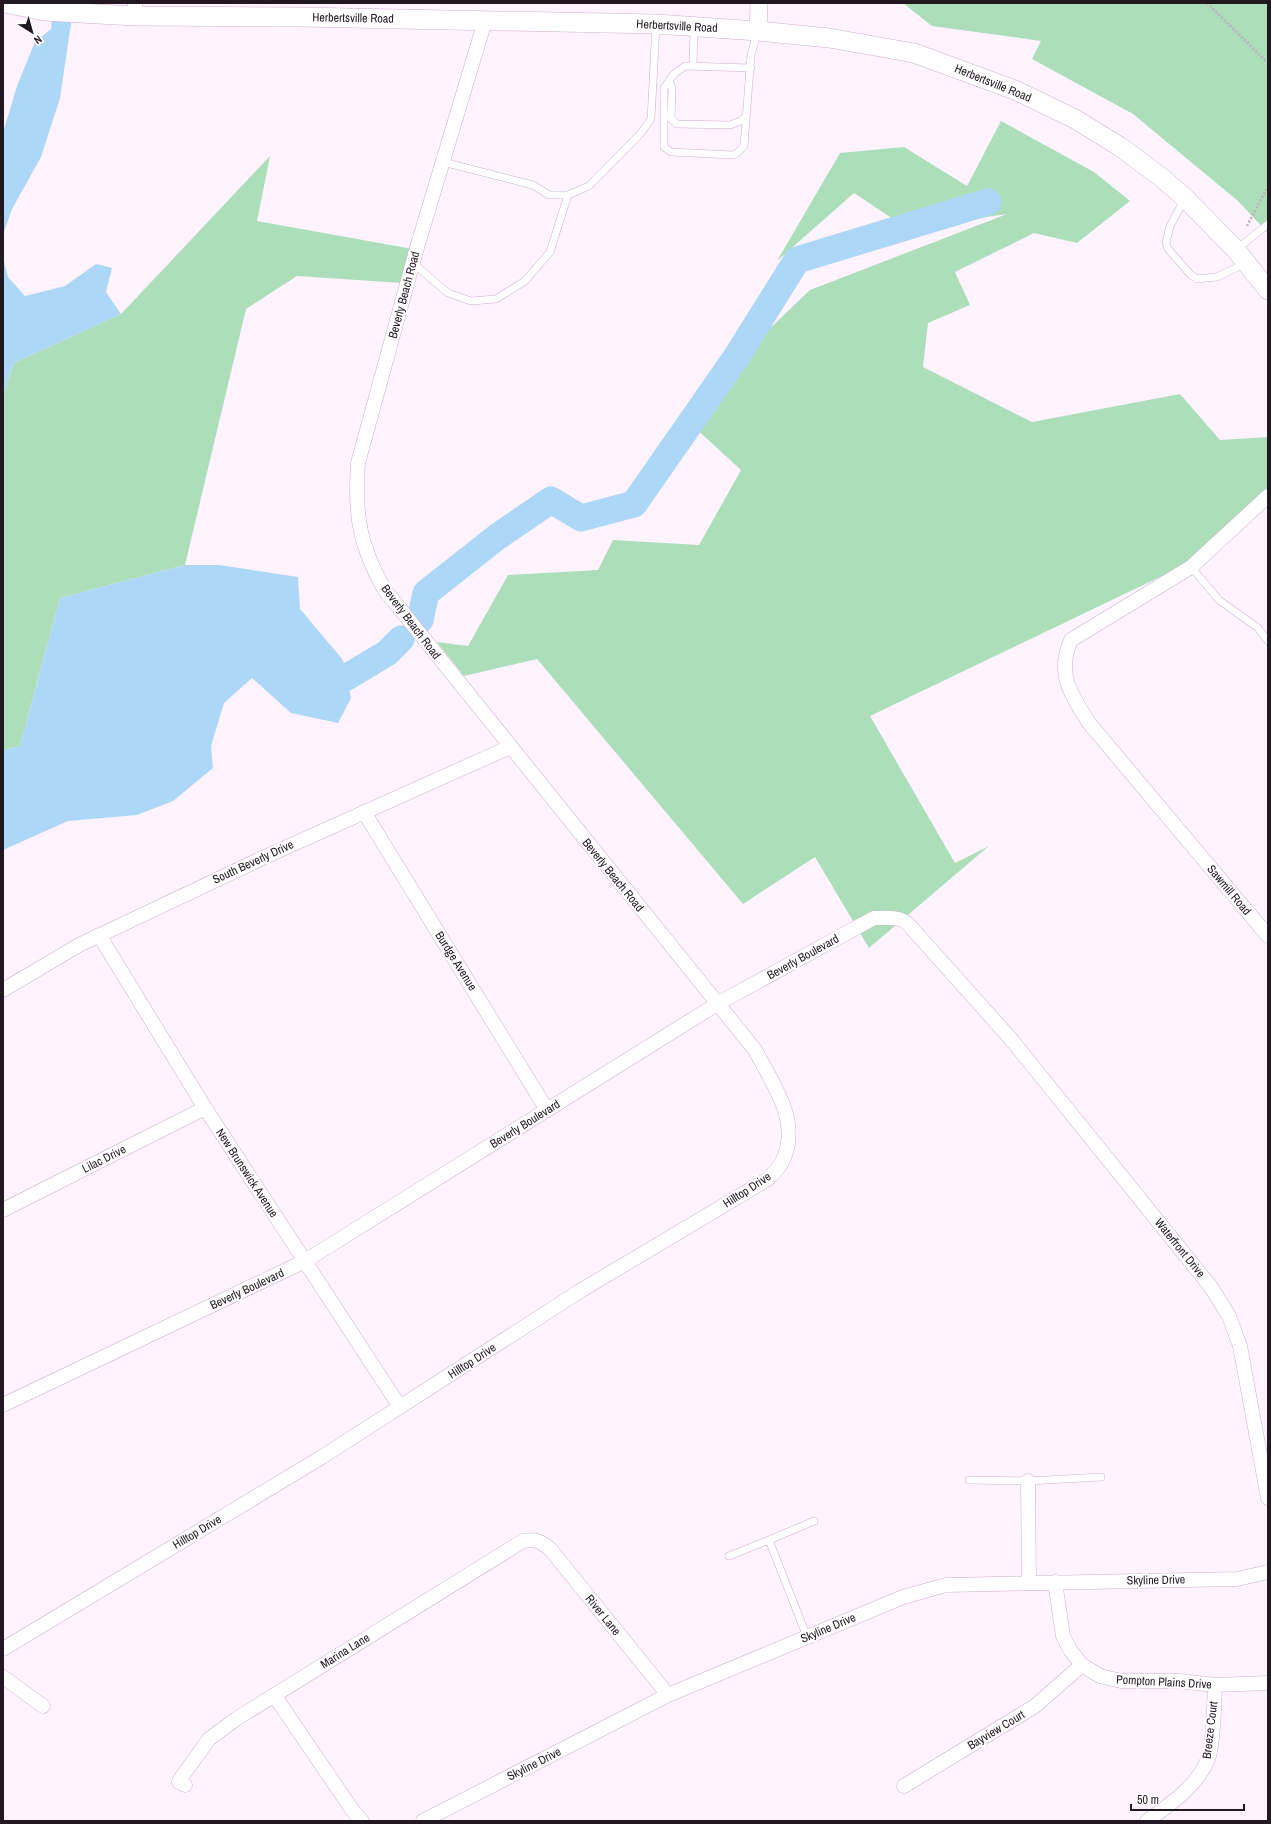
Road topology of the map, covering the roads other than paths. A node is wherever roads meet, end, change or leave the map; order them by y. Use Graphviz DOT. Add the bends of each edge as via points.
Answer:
graph roads {
  1 [pos="5,3"];
  2 [pos="759,3"];
  3 [pos="135,10"];
  4 [pos="485,21"];
  5 [pos="656,24"];
  6 [pos="694,27"];
  7 [pos="758,31"];
  8 [pos="693,66"];
  9 [pos="750,68"];
  10 [pos="669,80"];
  11 [pos="746,116"];
  12 [pos="443,162"];
  13 [pos="568,195"];
  14 [pos="1185,198"];
  15 [pos="1268,224"];
  16 [pos="1241,257"];
  17 [pos="413,263"];
  18 [pos="1268,290"];
  19 [pos="1268,496"];
  20 [pos="1191,567"];
  21 [pos="1268,641"];
  22 [pos="510,747"];
  23 [pos="364,812"];
  24 [pos="99,935"];
  25 [pos="1268,936"];
  26 [pos="3,990"];
  27 [pos="718,1004"];
  28 [pos="1010,1038"];
  29 [pos="205,1108"];
  30 [pos="548,1110"];
  31 [pos="3,1210"];
  32 [pos="305,1261"];
  33 [pos="3,1405"];
  34 [pos="400,1407"];
  35 [pos="1268,1424"];
  36 [pos="1255,1430"];
  37 [pos="1101,1477"];
  38 [pos="969,1480"];
  39 [pos="1028,1481"];
  40 [pos="1268,1498"];
  41 [pos="814,1521"];
  42 [pos="534,1540"];
  43 [pos="769,1540"];
  44 [pos="729,1556"];
  45 [pos="1268,1572"];
  46 [pos="1029,1582"];
  47 [pos="1055,1582"];
  48 [pos="807,1637"];
  49 [pos="3,1649"];
  50 [pos="1082,1665"];
  51 [pos="3,1677"];
  52 [pos="1268,1683"];
  53 [pos="1215,1685"];
  54 [pos="274,1695"];
  55 [pos="668,1695"];
  56 [pos="43,1706"];
  57 [pos="185,1785"];
  58 [pos="904,1786"];
  59 [pos="362,1821"];
  60 [pos="423,1821"];
  61 [pos="1146,1821"];
  1 -- 3 [label="main road, Herbertsville Road" via="44,11 82,14"];
  2 -- 7 [label="street"];
  3 -- 4 [label="main road, Herbertsville Road"];
  4 -- 5 [label="main road, Herbertsville Road"];
  4 -- 12 [label="street, Beverly Beach Road"];
  5 -- 6 [label="main road, Herbertsville Road"];
  5 -- 13 [label="lane" via="651,119 641,133 588,186"];
  6 -- 7 [label="main road, Herbertsville Road"];
  6 -- 8 [label="lane"];
  7 -- 9 [label="lane"];
  7 -- 14 [label="main road, Herbertsville Road" via="829,38 914,53 1015,90 1075,119 1119,146"];
  8 -- 9 [label="lane"];
  8 -- 10 [label="lane" via="679,68"];
  9 -- 11 [label="lane"];
  10 -- 11 [label="lane" via="672,88 671,118 677,124 730,125"];
  10 -- 11 [label="lane" via="664,88 663,144 664,148 671,152 737,153 744,146"];
  12 -- 13 [label="lane" via="533,185 549,195"];
  12 -- 17 [label="street, Beverly Beach Road"];
  13 -- 17 [label="lane" via="550,252 525,281 496,299 471,301 448,293"];
  14 -- 16 [label="main road, Herbertsville Road"];
  14 -- 16 [label="lane" via="1170,226 1166,243 1168,249 1191,275 1197,279 1217,277"];
  15 -- 16 [label="lane"];
  16 -- 18 [label="main road, Herbertsville Road"];
  17 -- 22 [label="street, Beverly Beach Road" via="358,463 356,491 359,520 367,552 384,588"];
  19 -- 20 [label="street, Sawmill Road"];
  20 -- 21 [label="lane" via="1219,600 1258,628"];
  20 -- 25 [label="street, Sawmill Road" via="1071,640 1066,651 1065,680 1089,723"];
  22 -- 23 [label="street, South Beverly Drive"];
  22 -- 27 [label="street, Beverly Beach Road"];
  23 -- 24 [label="street, South Beverly Drive"];
  23 -- 30 [label="street, Burdge Avenue"];
  24 -- 26 [label="street, South Beverly Drive"];
  24 -- 29 [label="street, New Brunswick Avenue"];
  27 -- 28 [label="street, Beverly Boulevard" via="874,918 889,918 904,920"];
  27 -- 30 [label="street, Beverly Boulevard"];
  27 -- 34 [label="street, Hilltop Drive" via="755,1050 785,1107 789,1128 788,1145 782,1163 768,1179 580,1291"];
  28 -- 36 [label="street, Waterfront Drive" via="1211,1287 1229,1316 1240,1346"];
  29 -- 31 [label="street, Lilac Drive"];
  29 -- 32 [label="street, New Brunswick Avenue"];
  30 -- 32 [label="street, Beverly Boulevard"];
  32 -- 33 [label="street, Beverly Boulevard"];
  32 -- 34 [label="street, New Brunswick Avenue"];
  34 -- 49 [label="street, Hilltop Drive" via="322,1457"];
  35 -- 36 [label="street"];
  36 -- 40 [label="street, Waterfront Drive"];
  37 -- 39 [label="lane"];
  38 -- 39 [label="lane"];
  39 -- 46 [label="street"];
  41 -- 43 [label="lane"];
  42 -- 54 [label="street, Marina Lane" via="523,1541"];
  42 -- 55 [label="street, River Lane" via="540,1541 551,1550"];
  43 -- 44 [label="lane"];
  43 -- 48 [label="lane"];
  45 -- 47 [label="street, Skyline Drive" via="1237,1579"];
  46 -- 47 [label="street, Skyline Drive"];
  46 -- 48 [label="street, Skyline Drive" via="946,1585 903,1597"];
  47 -- 50 [label="street, Pompton Plains Drive" via="1063,1636"];
  48 -- 55 [label="street, Skyline Drive"];
  50 -- 53 [label="street, Pompton Plains Drive" via="1100,1676 1120,1681 1179,1681"];
  50 -- 58 [label="street, Bayview Court" via="1035,1706"];
  51 -- 56 [label="street"];
  52 -- 53 [label="street, Pompton Plains Drive"];
  53 -- 61 [label="street, Breeze Court" via="1209,1757 1201,1774 1169,1806"];
  54 -- 57 [label="street, Marina Lane" via="209,1739 179,1782"];
  54 -- 59 [label="street"];
  55 -- 60 [label="street, Skyline Drive"];
}
